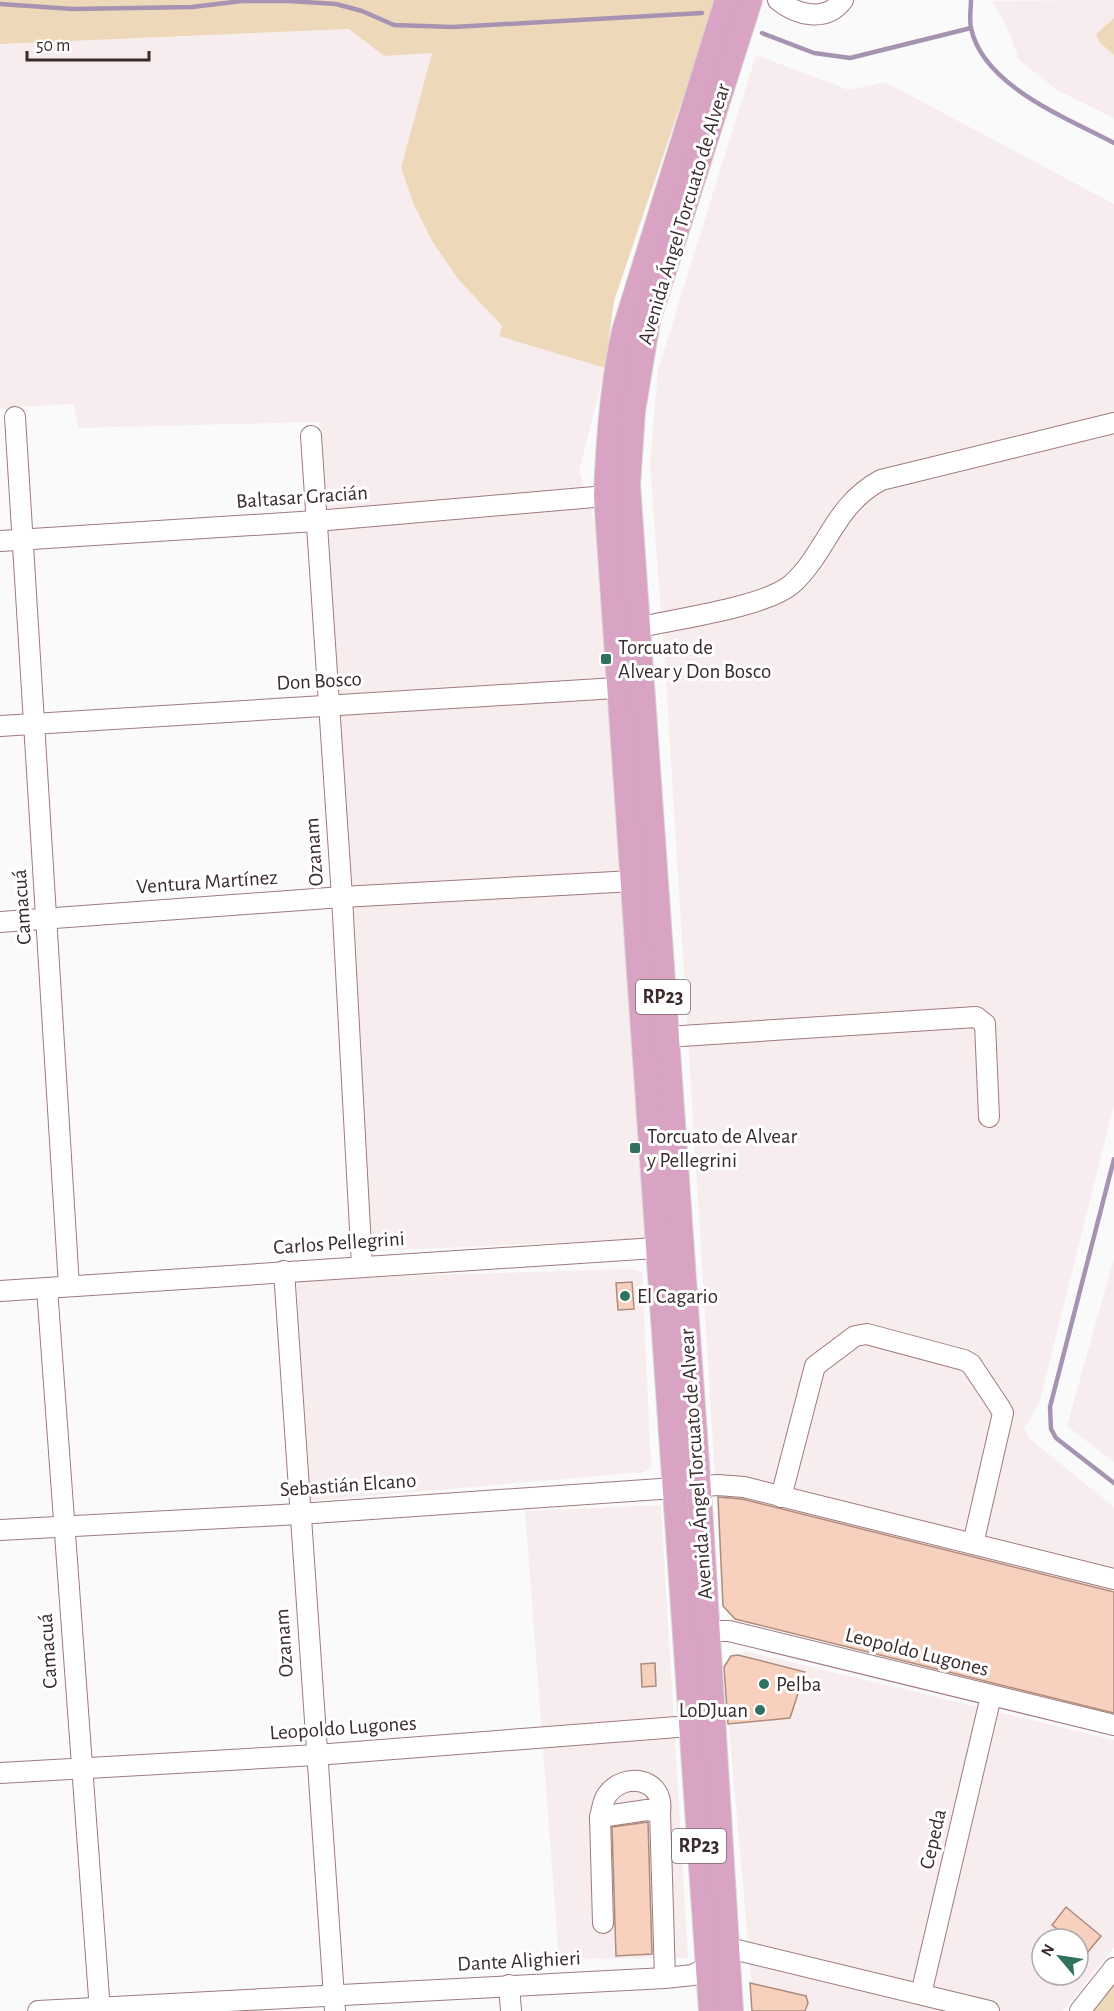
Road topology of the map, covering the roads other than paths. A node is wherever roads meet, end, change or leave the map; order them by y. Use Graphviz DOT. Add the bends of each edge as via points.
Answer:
graph roads {
  1 [pos="728,0"];
  2 [pos="750,0"];
  3 [pos="778,0"];
  4 [pos="843,0"];
  5 [pos="15,417"];
  6 [pos="1114,423"];
  7 [pos="311,436"];
  8 [pos="606,496"];
  9 [pos="316,521"];
  10 [pos="21,539"];
  11 [pos="0,541"];
  12 [pos="637,628"];
  13 [pos="631,687"];
  14 [pos="328,704"];
  15 [pos="34,723"];
  16 [pos="0,726"];
  17 [pos="633,881"];
  18 [pos="342,897"];
  19 [pos="46,918"];
  20 [pos="0,922"];
  21 [pos="666,1037"];
  22 [pos="989,1117"];
  23 [pos="681,1246"];
  24 [pos="657,1247"];
  25 [pos="362,1266"];
  26 [pos="284,1271"];
  27 [pos="69,1286"];
  28 [pos="47,1288"];
  29 [pos="0,1291"];
  30 [pos="687,1485"];
  31 [pos="781,1497"];
  32 [pos="299,1514"];
  33 [pos="64,1524"];
  34 [pos="0,1530"];
  35 [pos="973,1544"];
  36 [pos="1114,1579"];
  37 [pos="708,1631"];
  38 [pos="991,1695"];
  39 [pos="1114,1725"];
  40 [pos="690,1726"];
  41 [pos="316,1755"];
  42 [pos="80,1767"];
  43 [pos="0,1773"];
  44 [pos="660,1812"];
  45 [pos="600,1817"];
  46 [pos="603,1923"];
  47 [pos="717,1960"];
  48 [pos="1114,1968"];
  49 [pos="665,1978"];
  50 [pos="509,1985"];
  51 [pos="921,1994"];
  52 [pos="334,2004"];
  53 [pos="100,2010"];
  54 [pos="38,2011"];
  55 [pos="511,2011"];
  56 [pos="711,2011"];
  57 [pos="731,2011"];
  58 [pos="989,2011"];
  59 [pos="1080,2011"];
  1 -- 8 [label="main road, Avenida Ángel Torcuato de Alvear / RP23" via="624,331 608,439"];
  2 -- 12 [label="main road, Avenida Ángel Torcuato de Alvear / RP23" via="642,347 628,485"];
  3 -- 4 [label="street" via="790,10 807,15 825,13"];
  5 -- 10 [label="street, Camacuá"];
  6 -- 12 [label="street" via="881,480 853,498 790,585 753,602"];
  7 -- 9 [label="street, Ozanam"];
  8 -- 9 [label="street, Baltasar Gracián"];
  8 -- 13 [label="main road, Avenida Ángel Torcuato de Alvear / RP23"];
  9 -- 10 [label="street, Baltasar Gracián"];
  9 -- 14 [label="street, Ozanam"];
  10 -- 11 [label="street, Baltasar Gracián"];
  10 -- 15 [label="street, Camacuá"];
  12 -- 13 [label="main road, Avenida Ángel Torcuato de Alvear / RP23"];
  13 -- 14 [label="street, Don Bosco"];
  13 -- 17 [label="main road, Avenida Ángel Torcuato de Alvear / RP23"];
  13 -- 21 [label="main road, Avenida Ángel Torcuato de Alvear / RP23"];
  14 -- 15 [label="street, Don Bosco"];
  14 -- 18 [label="street, Ozanam"];
  15 -- 16 [label="street, Don Bosco"];
  15 -- 19 [label="street, Camacuá"];
  17 -- 18 [label="street, Ventura Martínez"];
  17 -- 24 [label="main road, Avenida Ángel Torcuato de Alvear / RP23"];
  18 -- 19 [label="street, Ventura Martínez"];
  18 -- 25 [label="street, Ozanam"];
  19 -- 20 [label="street, Ventura Martínez"];
  19 -- 27 [label="street, Camacuá"];
  21 -- 22 [label="street" via="976,1017 985,1024"];
  21 -- 23 [label="main road, Avenida Ángel Torcuato de Alvear / RP23"];
  23 -- 24 [label="street, Carlos Pellegrini"];
  23 -- 30 [label="main road, Avenida Ángel Torcuato de Alvear / RP23"];
  24 -- 25 [label="street, Carlos Pellegrini"];
  24 -- 30 [label="main road, Avenida Ángel Torcuato de Alvear / RP23"];
  25 -- 26 [label="street, Carlos Pellegrini"];
  26 -- 27 [label="street, Carlos Pellegrini"];
  26 -- 32 [label="street, Ozanam"];
  27 -- 28 [label="street, Carlos Pellegrini"];
  28 -- 29 [label="street, Carlos Pellegrini"];
  28 -- 33 [label="street, Camacuá"];
  30 -- 31 [label="street, Sebastián Elcano" via="732,1485"];
  30 -- 32 [label="street, Sebastián Elcano"];
  30 -- 37 [label="main road, Avenida Ángel Torcuato de Alvear / RP23"];
  30 -- 40 [label="main road, Avenida Ángel Torcuato de Alvear / RP23"];
  31 -- 35 [label="street, Sebastián Elcano"];
  31 -- 35 [label="street" via="815,1366 855,1336 867,1334 971,1364 1003,1413"];
  32 -- 33 [label="street, Sebastián Elcano"];
  32 -- 41 [label="street, Ozanam"];
  33 -- 34 [label="street, Sebastián Elcano"];
  33 -- 42 [label="street, Camacuá"];
  35 -- 36 [label="street, Sebastián Elcano"];
  37 -- 38 [label="street, Leopoldo Lugones" via="729,1630"];
  37 -- 47 [label="main road, Avenida Ángel Torcuato de Alvear / RP23"];
  38 -- 39 [label="street, Leopoldo Lugones"];
  38 -- 51 [label="street, Cepeda"];
  40 -- 41 [label="street, Leopoldo Lugones"];
  40 -- 47 [label="main road, Avenida Ángel Torcuato de Alvear / RP23"];
  41 -- 42 [label="street, Leopoldo Lugones"];
  41 -- 52 [label="street, Ozanam"];
  42 -- 43 [label="street, Leopoldo Lugones"];
  42 -- 53 [label="street, Camacuá"];
  44 -- 45 [label="street" via="647,1810"];
  44 -- 45 [label="street" via="659,1791 636,1781 615,1786 606,1796"];
  44 -- 49 [label="street"];
  45 -- 46 [label="street"];
  47 -- 49 [label="street, Dante Alighieri" via="693,1975"];
  47 -- 51 [label="street, Dante Alighieri" via="743,1950"];
  47 -- 56 [label="main road, Avenida Ángel Torcuato de Alvear / RP23"];
  47 -- 57 [label="main road, Avenida Ángel Torcuato de Alvear / RP23"];
  48 -- 59 [label="street"];
  49 -- 50 [label="street, Dante Alighieri"];
  50 -- 52 [label="street, Dante Alighieri"];
  50 -- 55 [label="street"];
  51 -- 58 [label="street, Dante Alighieri"];
  52 -- 53 [label="street, Dante Alighieri"];
  53 -- 54 [label="street, Dante Alighieri"];
}
